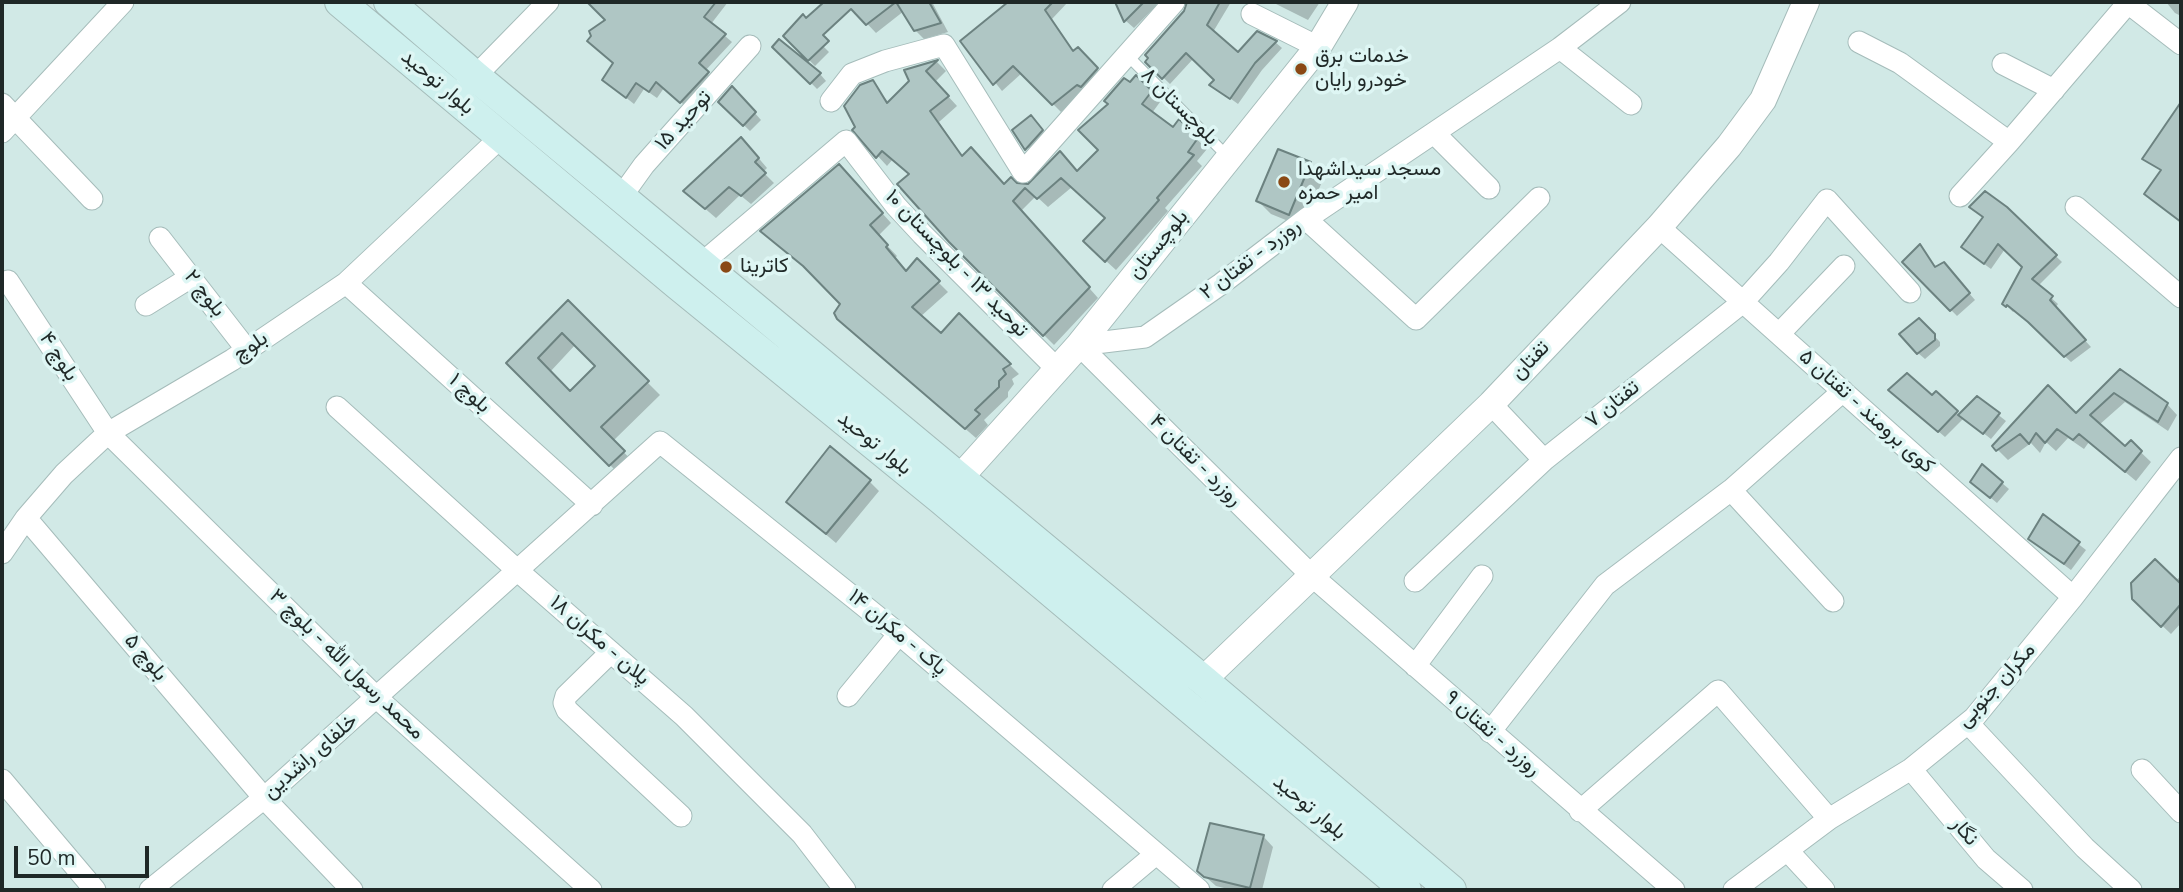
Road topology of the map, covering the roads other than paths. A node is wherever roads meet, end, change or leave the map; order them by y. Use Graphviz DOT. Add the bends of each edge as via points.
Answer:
graph roads {
  1 [pos="340,2"];
  2 [pos="388,2"];
  3 [pos="548,2"];
  4 [pos="1174,2"];
  5 [pos="1345,2"];
  6 [pos="1620,2"];
  7 [pos="1806,2"];
  8 [pos="2127,2"];
  9 [pos="114,5"];
  10 [pos="1252,13"];
  11 [pos="1859,42"];
  12 [pos="2181,44"];
  13 [pos="750,46"];
  14 [pos="1318,47"];
  15 [pos="1560,48"];
  16 [pos="1128,56"];
  17 [pos="2003,64"];
  18 [pos="465,87"];
  19 [pos="2054,90"];
  20 [pos="831,101"];
  21 [pos="1631,104"];
  22 [pos="7,118"];
  23 [pos="1434,133"];
  24 [pos="502,137"];
  25 [pos="2009,142"];
  26 [pos="1230,159"];
  27 [pos="1489,188"];
  28 [pos="1960,196"];
  29 [pos="621,197"];
  30 [pos="1539,198"];
  31 [pos="92,199"];
  32 [pos="2076,207"];
  33 [pos="1306,219"];
  34 [pos="1659,227"];
  35 [pos="160,238"];
  36 [pos="701,264"];
  37 [pos="1844,266"];
  38 [pos="191,277"];
  39 [pos="8,281"];
  40 [pos="346,283"];
  41 [pos="1910,292"];
  42 [pos="2181,297"];
  43 [pos="1743,302"];
  44 [pos="146,305"];
  45 [pos="1779,334"];
  46 [pos="1079,345"];
  47 [pos="247,350"];
  48 [pos="1057,369"];
  49 [pos="1843,391"];
  50 [pos="1491,404"];
  51 [pos="337,407"];
  52 [pos="108,433"];
  53 [pos="2181,457"];
  54 [pos="1544,460"];
  55 [pos="951,489"];
  56 [pos="1731,490"];
  57 [pos="592,505"];
  58 [pos="26,518"];
  59 [pos="2,554"];
  60 [pos="518,571"];
  61 [pos="1312,576"];
  62 [pos="1482,576"];
  63 [pos="1415,580"];
  64 [pos="2073,597"];
  65 [pos="1833,601"];
  66 [pos="899,634"];
  67 [pos="611,652"];
  68 [pos="1415,667"];
  69 [pos="1203,680"];
  70 [pos="848,696"];
  71 [pos="377,698"];
  72 [pos="1968,723"];
  73 [pos="1490,732"];
  74 [pos="1911,769"];
  75 [pos="2142,770"];
  76 [pos="2,780"];
  77 [pos="264,798"];
  78 [pos="1580,811"];
  79 [pos="2181,812"];
  80 [pos="681,816"];
  81 [pos="1829,819"];
  82 [pos="1787,850"];
  83 [pos="1156,854"];
  84 [pos="95,890"];
  85 [pos="150,890"];
  86 [pos="352,890"];
  87 [pos="591,890"];
  88 [pos="845,890"];
  89 [pos="1113,890"];
  90 [pos="1199,890"];
  91 [pos="1406,890"];
  92 [pos="1451,890"];
  93 [pos="1674,890"];
  94 [pos="1734,890"];
  95 [pos="1824,890"];
  96 [pos="2022,890"];
  97 [pos="2131,890"];
  1 -- 18 [label="main road, بلوار توحید"];
  2 -- 18 [label="main road, بلوار توحید"];
  3 -- 18 [label="street"];
  4 -- 16 [label="street"];
  5 -- 14 [label="street, بلوچستان"];
  6 -- 15 [label="street, روزرد - تفتان ۲"];
  7 -- 34 [label="street, تفتان" via="1763,100"];
  8 -- 12 [label="street"];
  8 -- 19 [label="street"];
  9 -- 22 [label="street"];
  10 -- 14 [label="street"];
  11 -- 25 [label="street" via="1900,64"];
  13 -- 29 [label="street, توحید ۱۵"];
  14 -- 26 [label="street, بلوچستان"];
  15 -- 21 [label="street"];
  15 -- 23 [label="street, روزرد - تفتان ۲"];
  16 -- 20 [label="street" via="1023,173 944,46 852,74"];
  16 -- 26 [label="lane, بلوچستان ۸"];
  17 -- 19 [label="street"];
  18 -- 24 [label="main road, بلوار توحید"];
  18 -- 29 [label="main road, بلوار توحید"];
  19 -- 25 [label="street"];
  22 -- 31 [label="street"];
  23 -- 27 [label="street"];
  23 -- 33 [label="street, روزرد - تفتان ۲"];
  24 -- 40 [label="street, بلوچ"];
  24 -- 55 [label="main road, بلوار توحید"];
  25 -- 28 [label="street"];
  26 -- 46 [label="street, بلوچستان"];
  29 -- 36 [label="main road, بلوار توحید"];
  30 -- 33 [label="street" via="1416,319"];
  32 -- 42 [label="street"];
  33 -- 46 [label="street, روزرد - تفتان ۲" via="1145,337"];
  34 -- 43 [label="street, کوی برومند - تفتان ۵"];
  34 -- 50 [label="street, تفتان"];
  35 -- 38 [label="street, بلوچ ۲"];
  36 -- 48 [label="street, توحید ۱۳ - بلوچستان ۱۰" via="846,141 896,206"];
  36 -- 55 [label="main road, بلوار توحید"];
  37 -- 45 [label="street"];
  38 -- 44 [label="street"];
  38 -- 47 [label="street, بلوچ ۲"];
  39 -- 52 [label="street, بلوچ ۴"];
  40 -- 47 [label="street, بلوچ"];
  40 -- 57 [label="street, بلوچ ۱"];
  41 -- 43 [label="street, تفتان ۷" via="1827,200"];
  43 -- 45 [label="street, کوی برومند - تفتان ۵"];
  43 -- 54 [label="street, تفتان ۷"];
  45 -- 49 [label="street, کوی برومند - تفتان ۵"];
  46 -- 48 [label="street, بلوچستان"];
  46 -- 61 [label="street, روزرد - تفتان ۴"];
  47 -- 52 [label="street, بلوچ"];
  48 -- 55 [label="street, بلوچستان"];
  49 -- 56 [label="street"];
  49 -- 64 [label="street, کوی برومند - تفتان ۵"];
  50 -- 54 [label="street"];
  50 -- 61 [label="street, تفتان"];
  51 -- 60 [label="street, پلان - مکران ۱۸"];
  52 -- 58 [label="street, بلوچ"];
  52 -- 71 [label="street, محمد رسول الله - بلوچ ۳"];
  53 -- 64 [label="street, مکران جنوبی"];
  54 -- 63 [label="street, تفتان ۷"];
  55 -- 69 [label="main road, بلوار توحید"];
  55 -- 91 [label="main road, بلوار توحید"];
  56 -- 65 [label="street"];
  56 -- 73 [label="street" via="1605,585"];
  57 -- 60 [label="street, خلفای راشدین"];
  57 -- 66 [label="street, پاک - مکران ۱۴" via="660,442"];
  58 -- 59 [label="street, بلوچ"];
  58 -- 77 [label="street, بلوچ ۵"];
  60 -- 67 [label="street, پلان - مکران ۱۸"];
  60 -- 71 [label="street, خلفای راشدین"];
  61 -- 68 [label="street, روزرد - تفتان ۹"];
  61 -- 69 [label="street, تفتان"];
  62 -- 68 [label="street"];
  64 -- 72 [label="street, مکران جنوبی"];
  66 -- 70 [label="street"];
  66 -- 83 [label="street, پاک - مکران ۱۴"];
  67 -- 80 [label="street" via="564,703"];
  67 -- 88 [label="street, پلان - مکران ۱۸" via="684,716 802,834"];
  68 -- 73 [label="street, روزرد - تفتان ۹"];
  69 -- 92 [label="main road, بلوار توحید"];
  71 -- 77 [label="street, خلفای راشدین"];
  71 -- 87 [label="street, محمد رسول الله - بلوچ ۳"];
  72 -- 74 [label="street, مکران جنوبی"];
  72 -- 97 [label="street" via="2085,848"];
  73 -- 78 [label="street, روزرد - تفتان ۹"];
  74 -- 81 [label="street, مکران جنوبی"];
  74 -- 96 [label="street, نگار" via="1986,859"];
  75 -- 79 [label="street"];
  76 -- 84 [label="street"];
  77 -- 85 [label="street, خلفای راشدین"];
  77 -- 86 [label="street, بلوچ ۵"];
  78 -- 81 [label="street" via="1718,691"];
  78 -- 93 [label="street, روزرد - تفتان ۹"];
  81 -- 82 [label="street, مکران جنوبی"];
  82 -- 94 [label="street, مکران جنوبی"];
  82 -- 95 [label="street"];
  83 -- 89 [label="street"];
  83 -- 90 [label="street, پاک - مکران ۱۴"];
}
